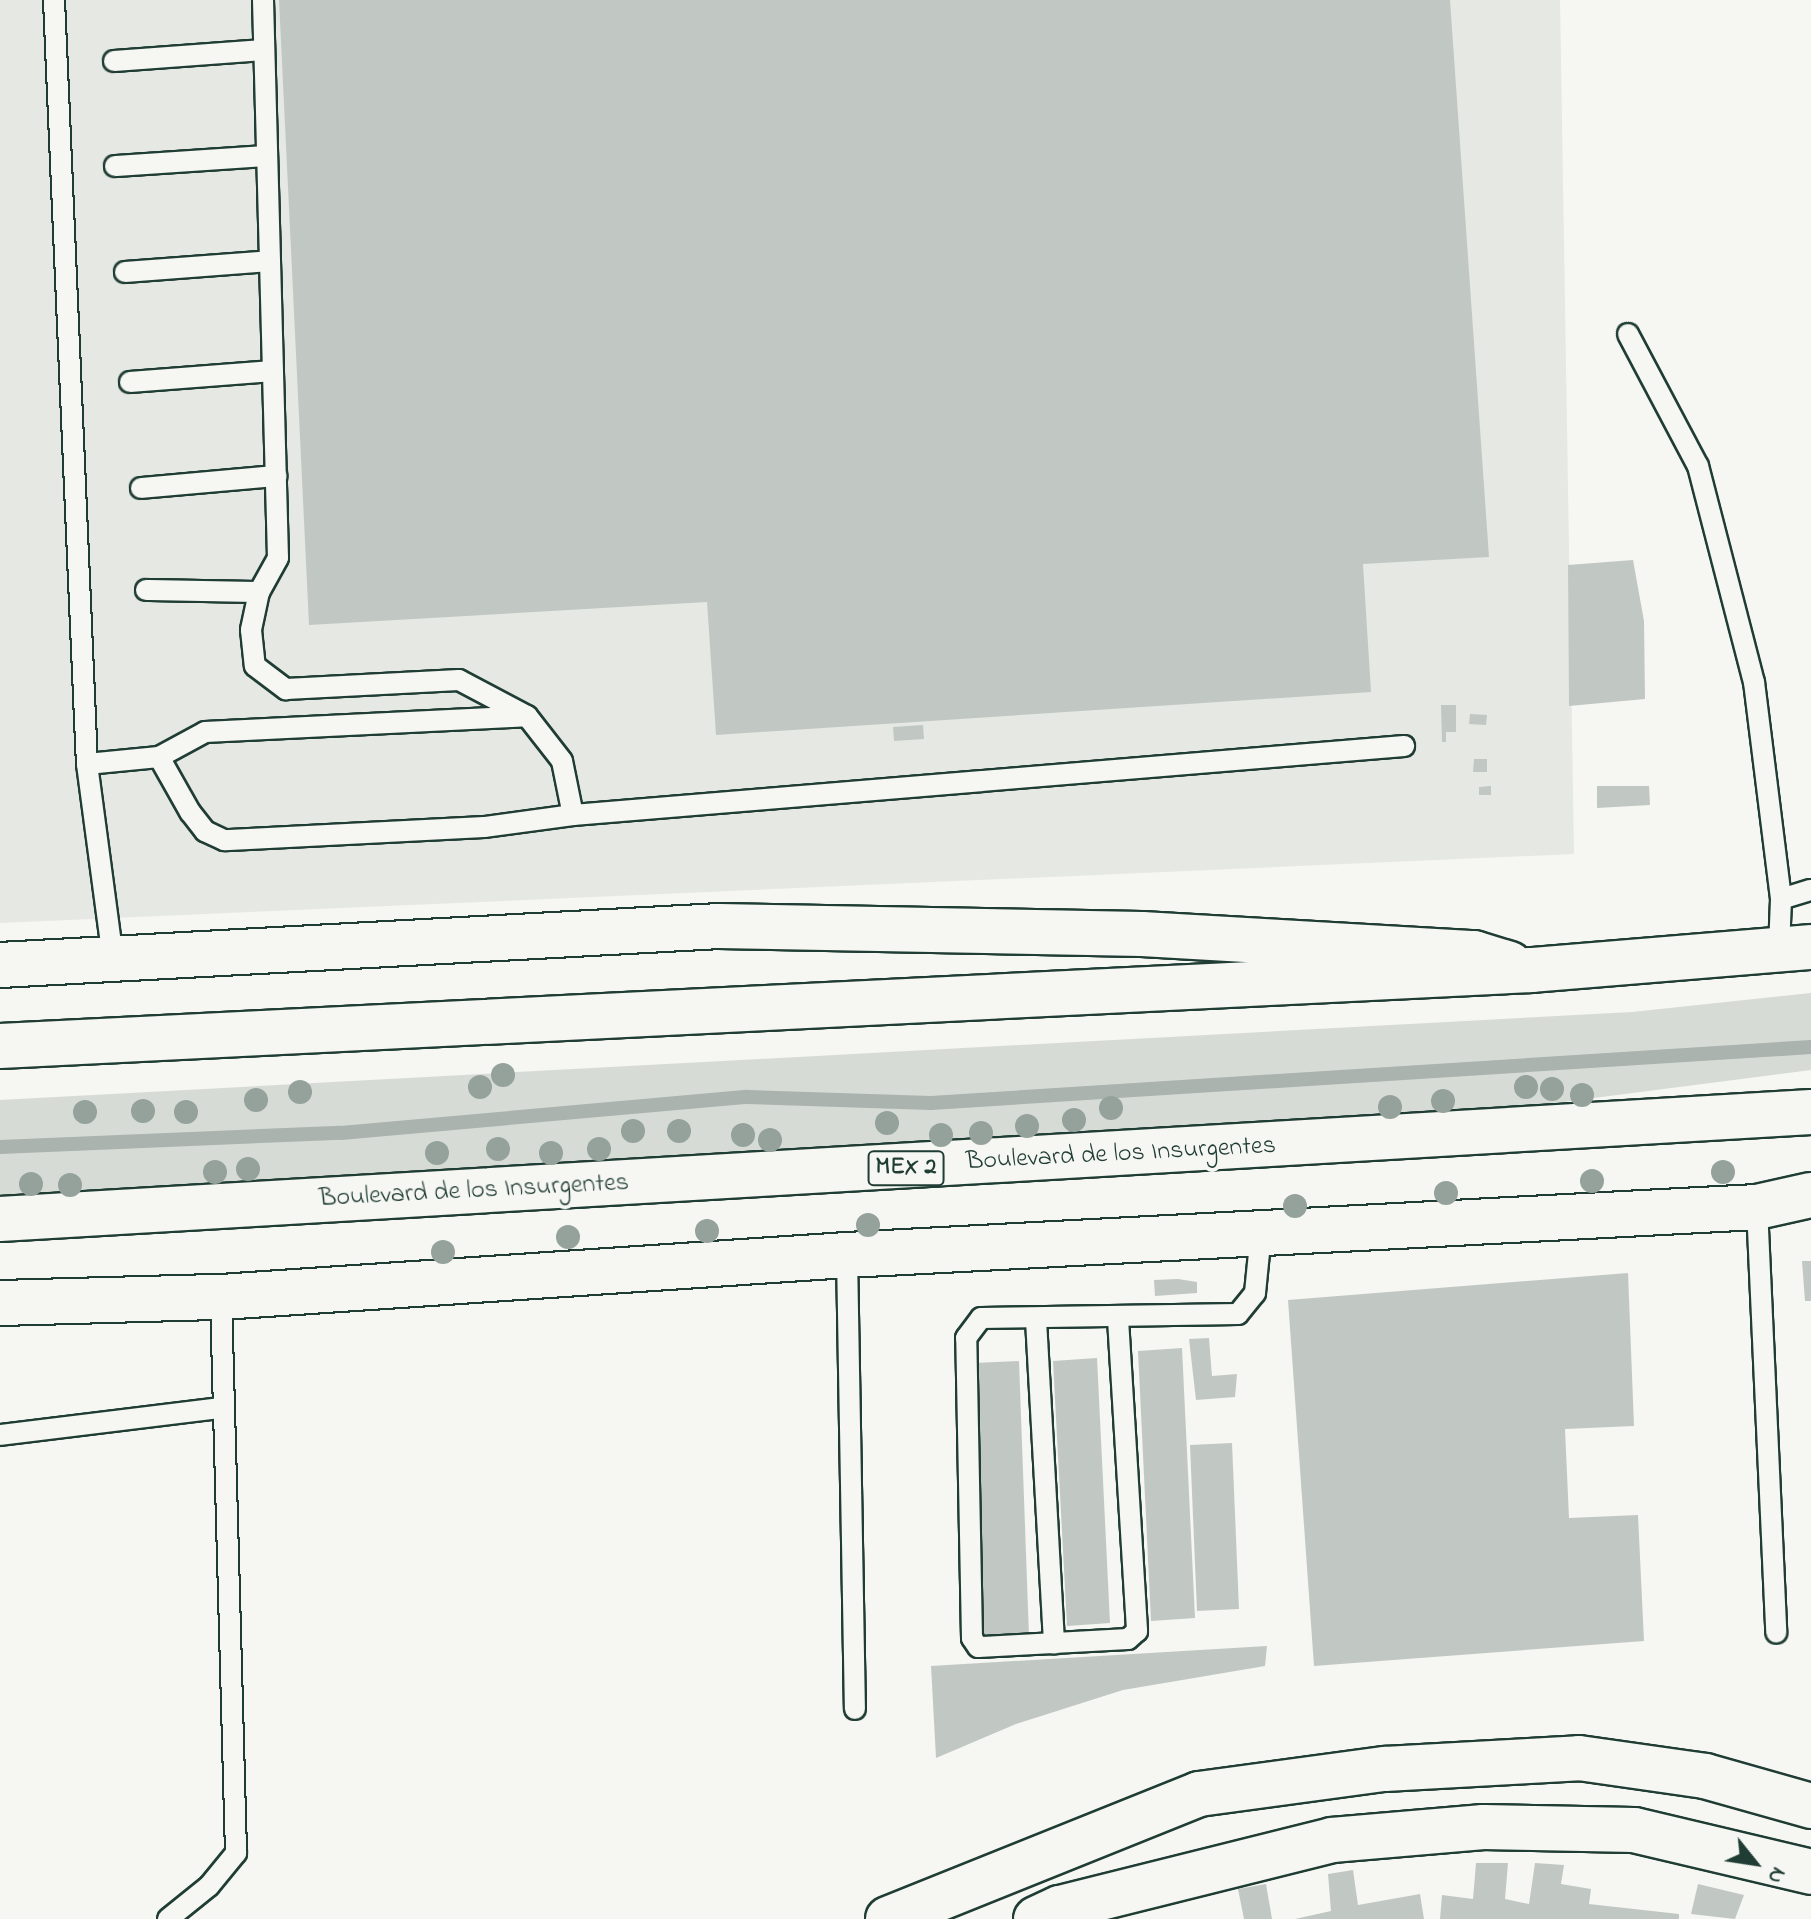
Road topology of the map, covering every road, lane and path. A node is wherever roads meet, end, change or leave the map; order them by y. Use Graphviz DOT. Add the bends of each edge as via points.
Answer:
graph roads {
  1 [pos="54,0"];
  2 [pos="263,0"];
  3 [pos="264,50"];
  4 [pos="114,61"];
  5 [pos="267,156"];
  6 [pos="115,166"];
  7 [pos="270,261"];
  8 [pos="125,272"];
  9 [pos="1628,334"];
  10 [pos="273,371"];
  11 [pos="130,382"];
  12 [pos="276,476"];
  13 [pos="141,488"];
  14 [pos="146,590"];
  15 [pos="259,592"];
  16 [pos="527,716"];
  17 [pos="1404,746"];
  18 [pos="159,757"];
  19 [pos="87,764"];
  20 [pos="573,815"];
  21 [pos="1811,890"];
  22 [pos="1781,899"];
  23 [pos="1795,948"];
  24 [pos="113,959"];
  25 [pos="0,965"];
  26 [pos="1531,970"];
  27 [pos="0,1046"];
  28 [pos="1811,1112"];
  29 [pos="1811,1195"];
  30 [pos="1757,1207"];
  31 [pos="0,1219"];
  32 [pos="1261,1233"];
  33 [pos="847,1255"];
  34 [pos="221,1297"];
  35 [pos="0,1303"];
  36 [pos="1118,1319"];
  37 [pos="1036,1320"];
  38 [pos="221,1408"];
  39 [pos="0,1435"];
  40 [pos="1776,1633"];
  41 [pos="1054,1643"];
  42 [pos="855,1709"];
  43 [pos="1811,1806"];
  44 [pos="1811,1872"];
  45 [pos="168,1919"];
  46 [pos="888,1919"];
  47 [pos="1036,1919"];
  1 -- 19 [label="lane"];
  2 -- 3 [label="lane"];
  3 -- 4 [label="lane"];
  3 -- 5 [label="lane"];
  5 -- 6 [label="lane"];
  5 -- 7 [label="lane"];
  7 -- 8 [label="lane"];
  7 -- 10 [label="lane"];
  9 -- 22 [label="lane" via="1698,466 1754,682"];
  10 -- 11 [label="lane"];
  10 -- 12 [label="lane"];
  12 -- 13 [label="lane"];
  12 -- 15 [label="lane" via="278,558"];
  14 -- 15 [label="lane"];
  15 -- 16 [label="lane" via="251,630 255,666 286,689 459,680"];
  16 -- 18 [label="lane" via="205,732"];
  16 -- 20 [label="lane" via="562,761"];
  17 -- 20 [label="lane"];
  18 -- 19 [label="lane"];
  18 -- 20 [label="lane" via="197,821 224,840 484,827"];
  19 -- 24 [label="lane"];
  21 -- 22 [label="lane"];
  22 -- 23 [label="lane"];
  23 -- 26 [label="main road"];
  24 -- 25 [label="main road"];
  24 -- 26 [label="main road" via="719,926 909,926 1474,953"];
  26 -- 27 [label="main road"];
  28 -- 31 [label="main road, Boulevard de los Insurgentes / MEX 2"];
  29 -- 30 [label="main road"];
  30 -- 32 [label="main road"];
  30 -- 40 [label="lane"];
  32 -- 33 [label="main road"];
  32 -- 36 [label="lane" via="1255,1293 1238,1314"];
  33 -- 34 [label="main road"];
  33 -- 42 [label="lane"];
  34 -- 35 [label="main road"];
  34 -- 38 [label="lane"];
  36 -- 37 [label="lane"];
  36 -- 41 [label="lane" via="1137,1631 1128,1639"];
  37 -- 41 [label="lane"];
  37 -- 41 [label="lane" via="981,1318 966,1338 972,1638 978,1647"];
  38 -- 39 [label="lane"];
  38 -- 45 [label="lane" via="236,1853 209,1886"];
  43 -- 46 [label="main road" via="1705,1776 1579,1758 1385,1769 1199,1794"];
  44 -- 47 [label="main road" via="1634,1830 1483,1827 1332,1840 1060,1908"];
}
